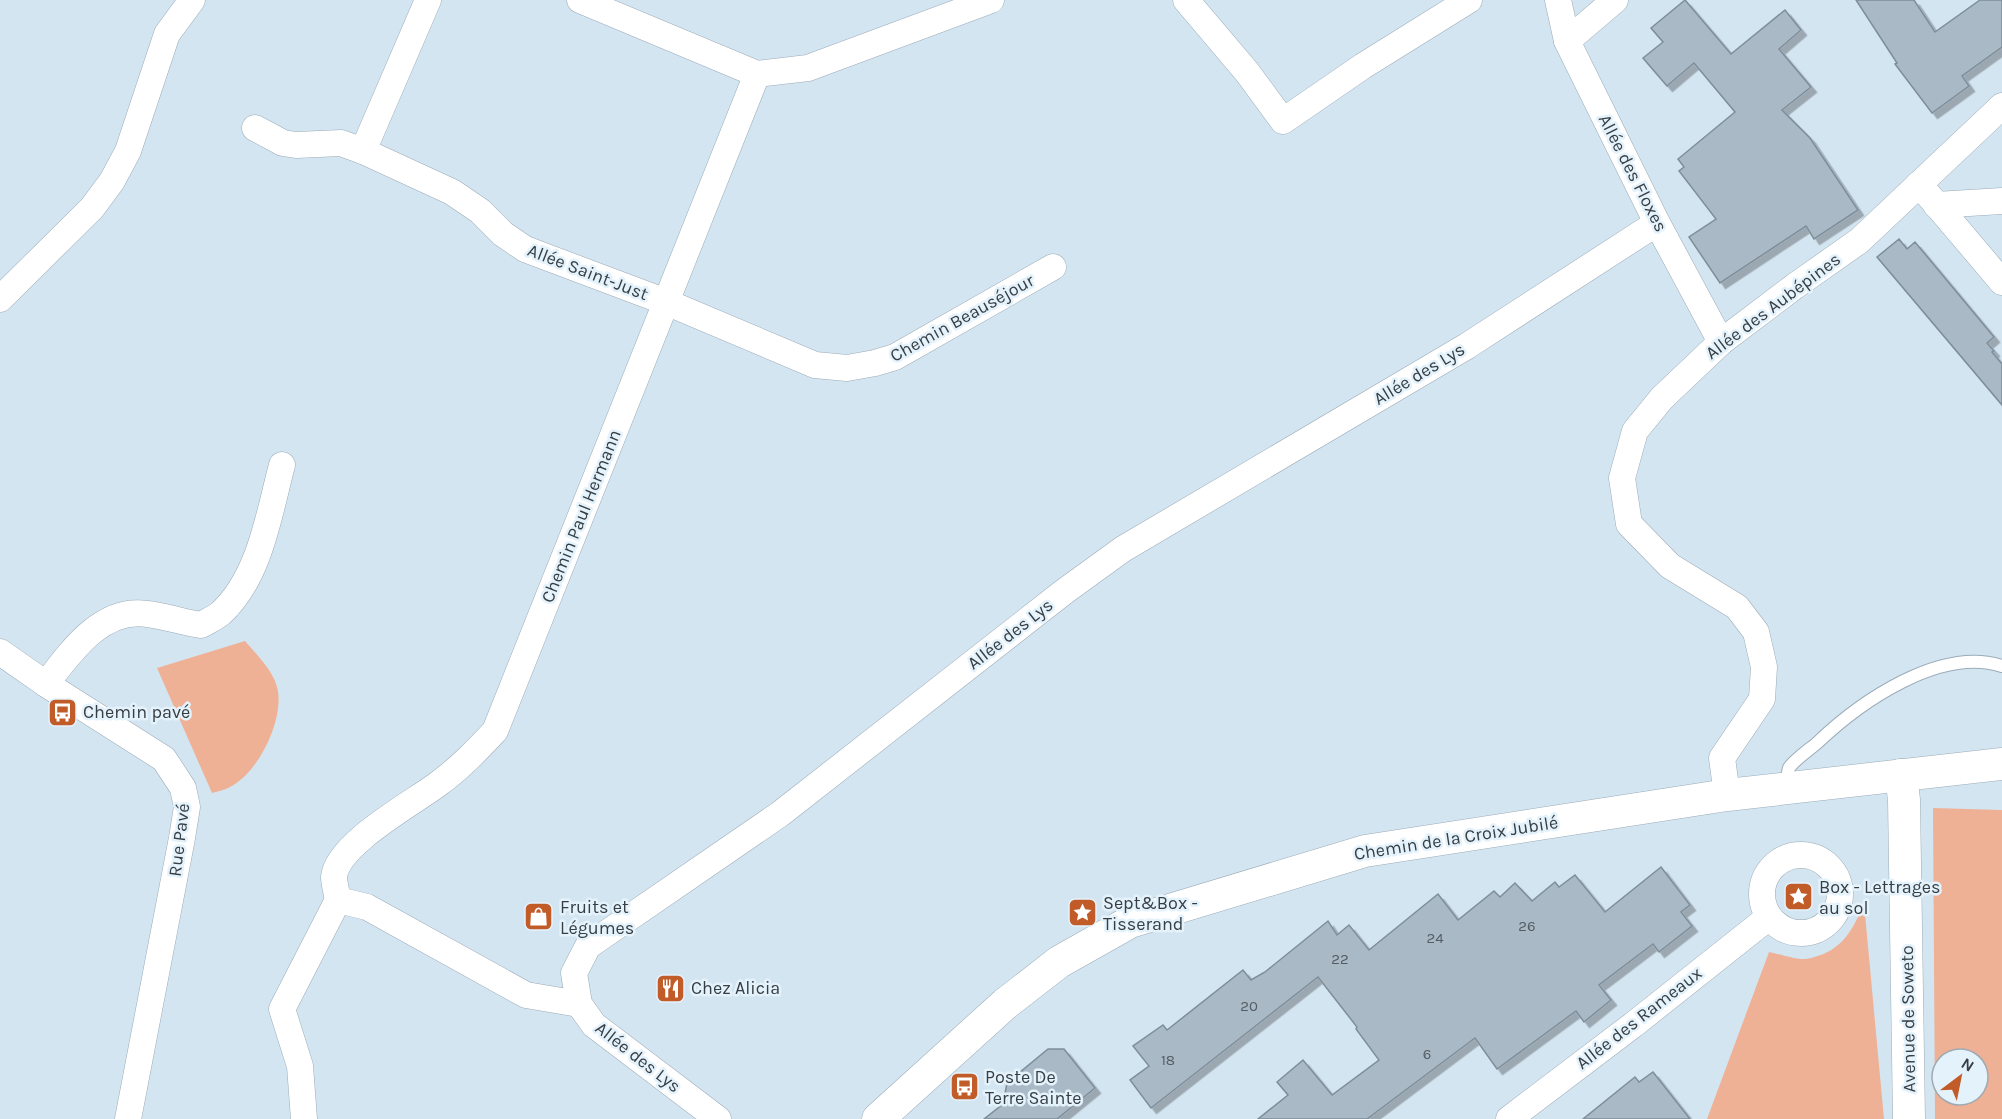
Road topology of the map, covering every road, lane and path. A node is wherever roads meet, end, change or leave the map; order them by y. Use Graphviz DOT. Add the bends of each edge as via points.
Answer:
graph roads {
  1 [pos="192,0"];
  2 [pos="428,0"];
  3 [pos="580,0"];
  4 [pos="991,0"];
  5 [pos="1186,0"];
  6 [pos="1469,0"];
  7 [pos="1558,0"];
  8 [pos="1616,0"];
  9 [pos="1567,41"];
  10 [pos="757,74"];
  11 [pos="2002,106"];
  12 [pos="255,128"];
  13 [pos="363,151"];
  14 [pos="1919,184"];
  15 [pos="2002,201"];
  16 [pos="1936,205"];
  17 [pos="1657,223"];
  18 [pos="1053,267"];
  19 [pos="2002,282"];
  20 [pos="0,299"];
  21 [pos="666,302"];
  22 [pos="1721,342"];
  23 [pos="282,465"];
  24 [pos="0,652"];
  25 [pos="2002,666"];
  26 [pos="46,684"];
  27 [pos="2002,764"];
  28 [pos="1901,776"];
  29 [pos="1787,788"];
  30 [pos="1727,795"];
  31 [pos="338,900"];
  32 [pos="1768,917"];
  33 [pos="579,1004"];
  34 [pos="128,1119"];
  35 [pos="304,1119"];
  36 [pos="718,1119"];
  37 [pos="878,1119"];
  38 [pos="1509,1119"];
  39 [pos="1910,1119"];
  1 -- 20 [label="street" via="167,34 128,151 112,181 92,208"];
  2 -- 13 [label="street"];
  3 -- 10 [label="street"];
  4 -- 10 [label="street" via="808,68"];
  5 -- 6 [label="street" via="1283,122 1355,71"];
  7 -- 9 [label="street, Allée des Floxes"];
  8 -- 9 [label="street"];
  9 -- 17 [label="street, Allée des Floxes"];
  10 -- 21 [label="street, Chemin Paul Hermann"];
  11 -- 14 [label="street, Allée des Aubépines"];
  12 -- 13 [label="street, Allée Saint-Just" via="296,146 341,143"];
  13 -- 21 [label="street, Allée Saint-Just" via="452,192 525,249"];
  14 -- 16 [label="street"];
  14 -- 22 [label="street, Allée des Aubépines" via="1859,241"];
  15 -- 16 [label="street"];
  16 -- 19 [label="street"];
  17 -- 22 [label="street, Allée des Floxes"];
  17 -- 33 [label="street, Allée des Lys" via="1467,346 1123,549 1094,570 780,814 588,946 574,973"];
  18 -- 21 [label="street, Chemin Beauséjour" via="895,357 847,368 816,365"];
  21 -- 31 [label="street, Chemin Paul Hermann" via="495,730 464,765 376,826 344,857 334,876"];
  22 -- 30 [label="street, Allée des Aubépines" via="1662,398 1635,431 1622,478 1629,524 1670,566 1737,607 1756,632 1764,667 1762,699 1722,758"];
  23 -- 26 [label="street" via="251,568 220,614 201,625 145,613 117,616 93,631"];
  24 -- 26 [label="street, Rue Pavé"];
  25 -- 29 [label="lane" via="1988,661 1953,664 1925,672 1872,698 1841,720 1790,768"];
  26 -- 34 [label="street, Rue Pavé" via="164,759 183,788 187,807"];
  27 -- 28 [label="street, Chemin de la Croix Jubilé"];
  28 -- 29 [label="street, Chemin de la Croix Jubilé"];
  28 -- 39 [label="street, Avenue de Soweto"];
  29 -- 30 [label="street, Chemin de la Croix Jubilé"];
  30 -- 37 [label="street, Chemin de la Croix Jubilé" via="1365,851 1130,922 1059,962 1005,1004"];
  31 -- 33 [label="street" via="367,907 526,995"];
  31 -- 35 [label="street" via="282,1009 300,1066"];
  32 -- 38 [label="street, Allée des Rameaux"];
  33 -- 36 [label="street, Allée des Lys" via="594,1025"];
}
